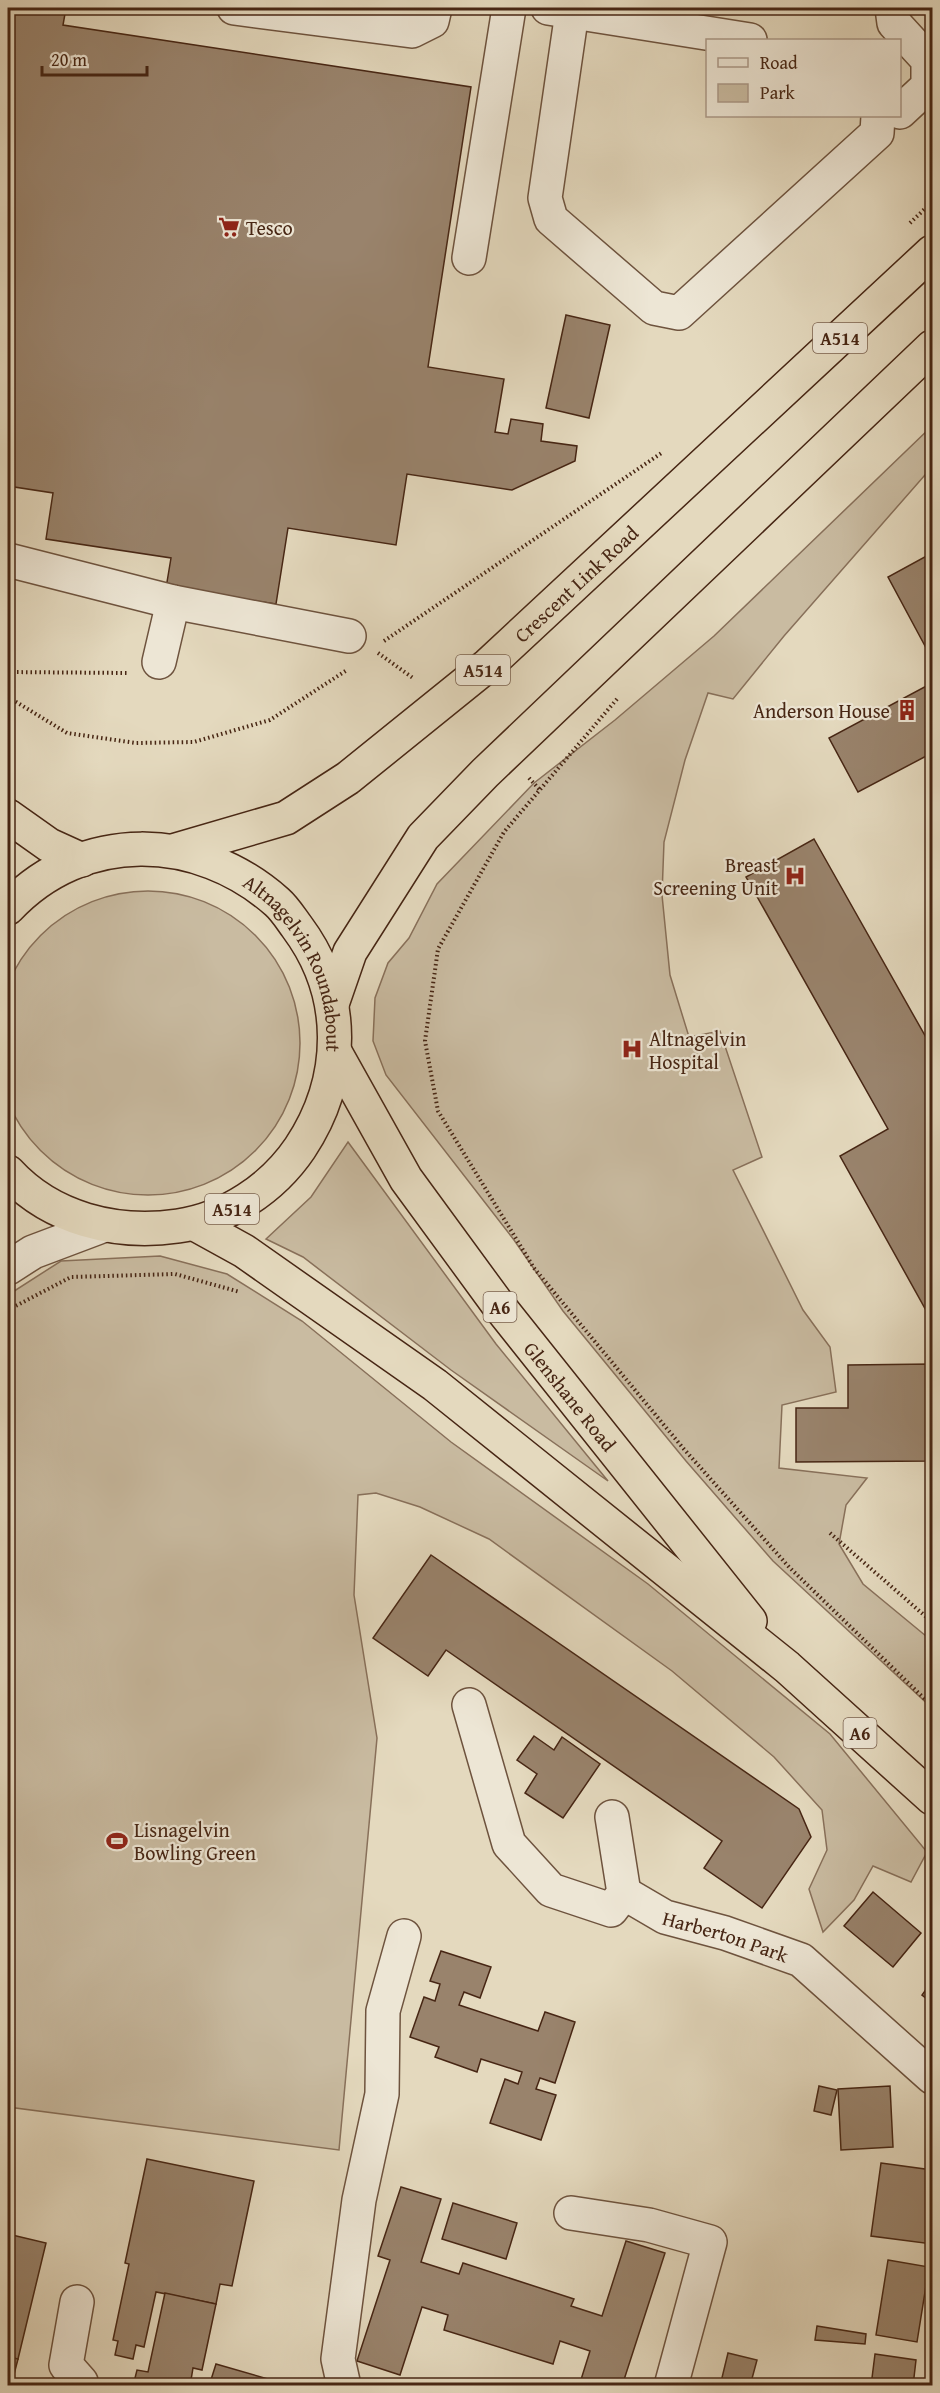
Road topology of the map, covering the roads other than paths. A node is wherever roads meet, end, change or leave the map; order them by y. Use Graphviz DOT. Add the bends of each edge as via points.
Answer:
graph roads {
  1 [pos="234,8"];
  2 [pos="435,8"];
  3 [pos="509,8"];
  4 [pos="892,8"];
  5 [pos="560,10"];
  6 [pos="744,39"];
  7 [pos="901,111"];
  8 [pos="879,117"];
  9 [pos="933,252"];
  10 [pos="470,258"];
  11 [pos="933,347"];
  12 [pos="8,560"];
  13 [pos="173,603"];
  14 [pos="359,650"];
  15 [pos="159,662"];
  16 [pos="8,816"];
  17 [pos="176,850"];
  18 [pos="82,860"];
  19 [pos="8,908"];
  20 [pos="332,1004"];
  21 [pos="335,1052"];
  22 [pos="8,1172"];
  23 [pos="195,1224"];
  24 [pos="102,1226"];
  25 [pos="8,1268"];
  26 [pos="787,1667"];
  27 [pos="469,1706"];
  28 [pos="933,1798"];
  29 [pos="612,1817"];
  30 [pos="624,1893"];
  31 [pos="404,1936"];
  32 [pos="933,2077"];
  33 [pos="571,2213"];
  34 [pos="77,2302"];
  35 [pos="81,2385"];
  36 [pos="344,2385"];
  37 [pos="671,2385"];
  1 -- 2 [label="street" via="412,32 432,21"];
  3 -- 10 [label="street"];
  4 -- 7 [label="street" via="894,23 928,60 928,86"];
  5 -- 6 [label="street"];
  5 -- 8 [label="street" via="545,198 551,219 654,308 679,313 877,133"];
  9 -- 17 [label="highway, Crescent Link Road / A514" via="488,665 348,778 286,818"];
  11 -- 20 [label="highway, A514" via="536,724 423,837 350,952"];
  12 -- 13 [label="street"];
  13 -- 14 [label="street"];
  13 -- 15 [label="street"];
  16 -- 18 [label="highway" via="49,845"];
  17 -- 18 [label="highway, Altnagelvin Roundabout / A514" via="118,849"];
  17 -- 20 [label="highway, Altnagelvin Roundabout / A514" via="231,869 279,903 313,950"];
  18 -- 19 [label="highway, Altnagelvin Roundabout / A514" via="25,890"];
  20 -- 21 [label="highway, Altnagelvin Roundabout / A514"];
  21 -- 23 [label="highway, Altnagelvin Roundabout / A514" via="328,1091 314,1127 292,1160 264,1188 231,1209"];
  21 -- 26 [label="highway, Glenshane Road / A6" via="413,1188 500,1306"];
  22 -- 24 [label="highway, Altnagelvin Roundabout / A514" via="58,1211"];
  23 -- 24 [label="highway, Altnagelvin Roundabout / A514" via="148,1230"];
  23 -- 26 [label="highway, Glenshane Road / A6" via="244,1251 435,1385"];
  24 -- 25 [label="street" via="33,1252"];
  26 -- 28 [label="highway, Glenshane Road / A6"];
  27 -- 30 [label="street" via="509,1844 551,1890 611,1910"];
  29 -- 30 [label="street"];
  30 -- 32 [label="street, Harberton Park" via="665,1917 801,1960"];
  31 -- 36 [label="street" via="383,2011 382,2094 359,2200 338,2359"];
  33 -- 37 [label="street" via="649,2225 710,2242"];
  34 -- 35 [label="street" via="66,2365"];
}
